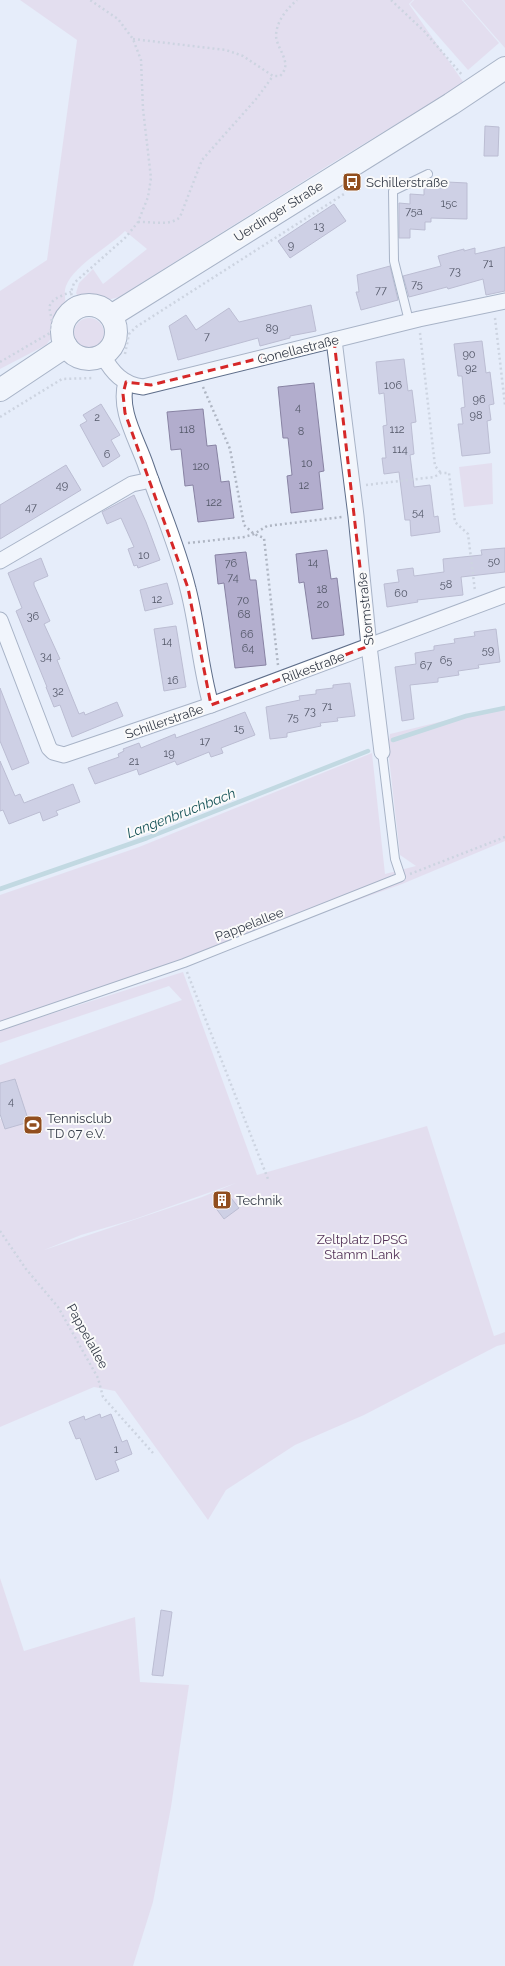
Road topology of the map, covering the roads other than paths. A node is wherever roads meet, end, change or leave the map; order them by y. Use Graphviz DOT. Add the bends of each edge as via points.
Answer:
graph roads {
  1 [pos="505,68"];
  2 [pos="428,174"];
  3 [pos="499,302"];
  4 [pos="111,316"];
  5 [pos="414,320"];
  6 [pos="334,340"];
  7 [pos="66,346"];
  8 [pos="103,356"];
  9 [pos="126,382"];
  10 [pos="0,390"];
  11 [pos="150,480"];
  12 [pos="0,561"];
  13 [pos="505,595"];
  14 [pos="0,620"];
  15 [pos="369,646"];
  16 [pos="211,705"];
  17 [pos="382,752"];
  18 [pos="401,877"];
  19 [pos="0,1026"];
  1 -- 4 [label="street, Uerdinger Straße"];
  2 -- 5 [label="lane" via="393,191 394,261"];
  3 -- 5 [label="street, Gonellastraße"];
  4 -- 7 [label="street" via="104,309 72,301 63,326 62,336"];
  4 -- 8 [label="street" via="116,333 110,350"];
  5 -- 6 [label="street, Gonellastraße"];
  6 -- 9 [label="street, Gonellastraße" via="143,387"];
  6 -- 15 [label="street, Stormstraße"];
  7 -- 8 [label="street" via="73,354 82,358 93,359"];
  7 -- 10 [label="street"];
  8 -- 9 [label="street, Gonellastraße" via="109,367"];
  9 -- 11 [label="street, Schillerstraße" via="123,394 125,412"];
  11 -- 12 [label="street" via="132,484"];
  11 -- 16 [label="street, Schillerstraße" via="188,588"];
  13 -- 15 [label="street, Rilkestraße"];
  14 -- 16 [label="street, Schillerstraße" via="49,748 58,755 71,753"];
  15 -- 16 [label="street, Rilkestraße"];
  15 -- 17 [label="street, Stormstraße"];
  17 -- 18 [label="lane, Stormstraße" via="395,859"];
  18 -- 19 [label="lane, Pappelallee" via="184,962"];
}
